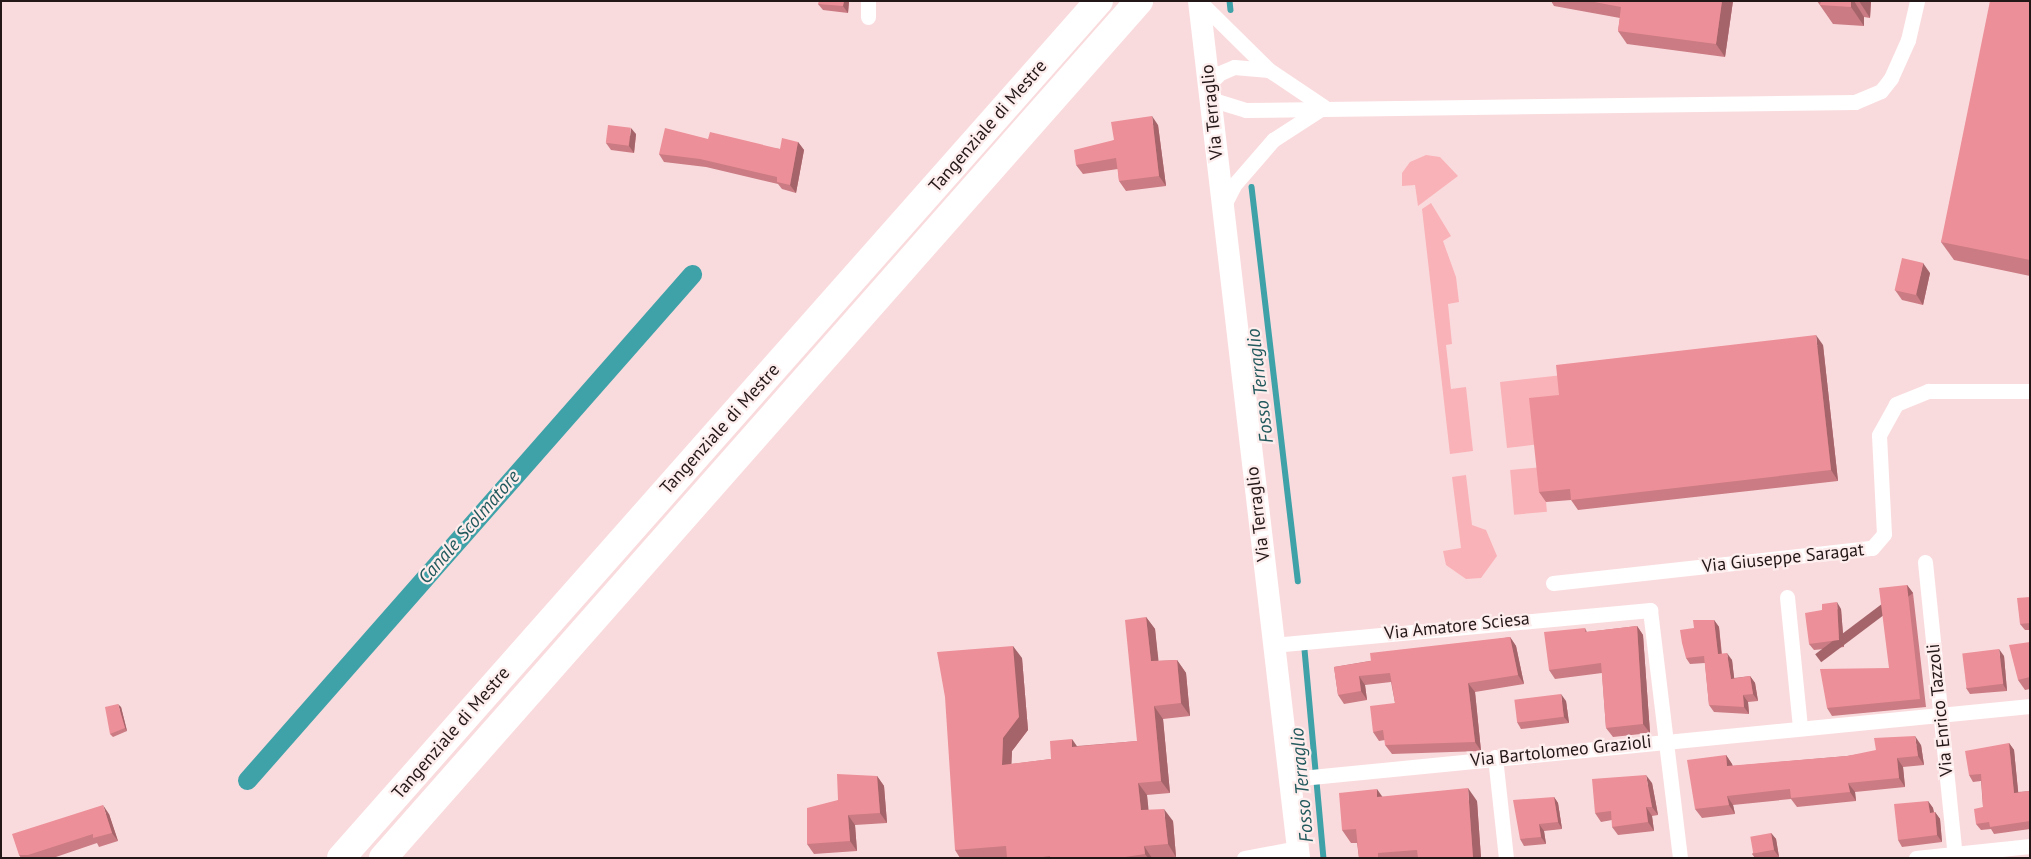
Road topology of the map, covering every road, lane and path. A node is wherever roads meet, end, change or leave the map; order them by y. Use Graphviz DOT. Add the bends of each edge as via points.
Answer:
graph roads {
  1 [pos="868,1"];
  2 [pos="1099,1"];
  3 [pos="1139,1"];
  4 [pos="1199,1"];
  5 [pos="1917,1"];
  6 [pos="868,17"];
  7 [pos="1269,70"];
  8 [pos="1209,92"];
  9 [pos="1324,107"];
  10 [pos="1222,208"];
  11 [pos="2030,391"];
  12 [pos="1924,562"];
  13 [pos="1553,583"];
  14 [pos="1787,597"];
  15 [pos="1273,644"];
  16 [pos="2030,706"];
  17 [pos="1941,715"];
  18 [pos="1800,728"];
  19 [pos="1667,740"];
  20 [pos="1495,757"];
  21 [pos="1296,778"];
  22 [pos="2030,846"];
  23 [pos="1298,853"];
  24 [pos="1954,856"];
  25 [pos="341,858"];
  26 [pos="383,858"];
  27 [pos="1244,858"];
  28 [pos="1506,858"];
  29 [pos="1680,858"];
  30 [pos="1916,858"];
  1 -- 6 [label="street"];
  2 -- 25 [label="highway, Tangenziale di Mestre"];
  3 -- 26 [label="highway, Tangenziale di Mestre"];
  4 -- 7 [label="street"];
  4 -- 8 [label="main road, Via Terraglio"];
  5 -- 9 [label="street" via="1908,40 1890,78 1881,91 1855,102"];
  7 -- 8 [label="street" via="1234,67"];
  7 -- 9 [label="street"];
  8 -- 9 [label="street" via="1245,110"];
  8 -- 10 [label="main road, Via Terraglio"];
  9 -- 10 [label="street" via="1273,140 1234,185"];
  10 -- 15 [label="main road, Via Terraglio"];
  11 -- 13 [label="street, Via Giuseppe Saragat" via="1928,391 1896,404 1879,435 1884,534 1872,548"];
  12 -- 17 [label="street, Via Enrico Tazzoli"];
  14 -- 18 [label="street"];
  15 -- 19 [label="street, Via Amatore Sciesa" via="1640,608 1653,614"];
  15 -- 21 [label="main road, Via Terraglio"];
  16 -- 17 [label="street, Via Bartolomeo Grazioli"];
  17 -- 18 [label="street, Via Bartolomeo Grazioli"];
  17 -- 24 [label="street, Via Enrico Tazzoli"];
  18 -- 19 [label="street, Via Bartolomeo Grazioli"];
  19 -- 20 [label="street, Via Bartolomeo Grazioli"];
  19 -- 29 [label="street"];
  20 -- 21 [label="street, Via Bartolomeo Grazioli"];
  20 -- 28 [label="street"];
  21 -- 23 [label="main road, Via Terraglio"];
  22 -- 24 [label="street"];
  23 -- 27 [label="street, Via Terraglio"];
  24 -- 30 [label="street"];
}
